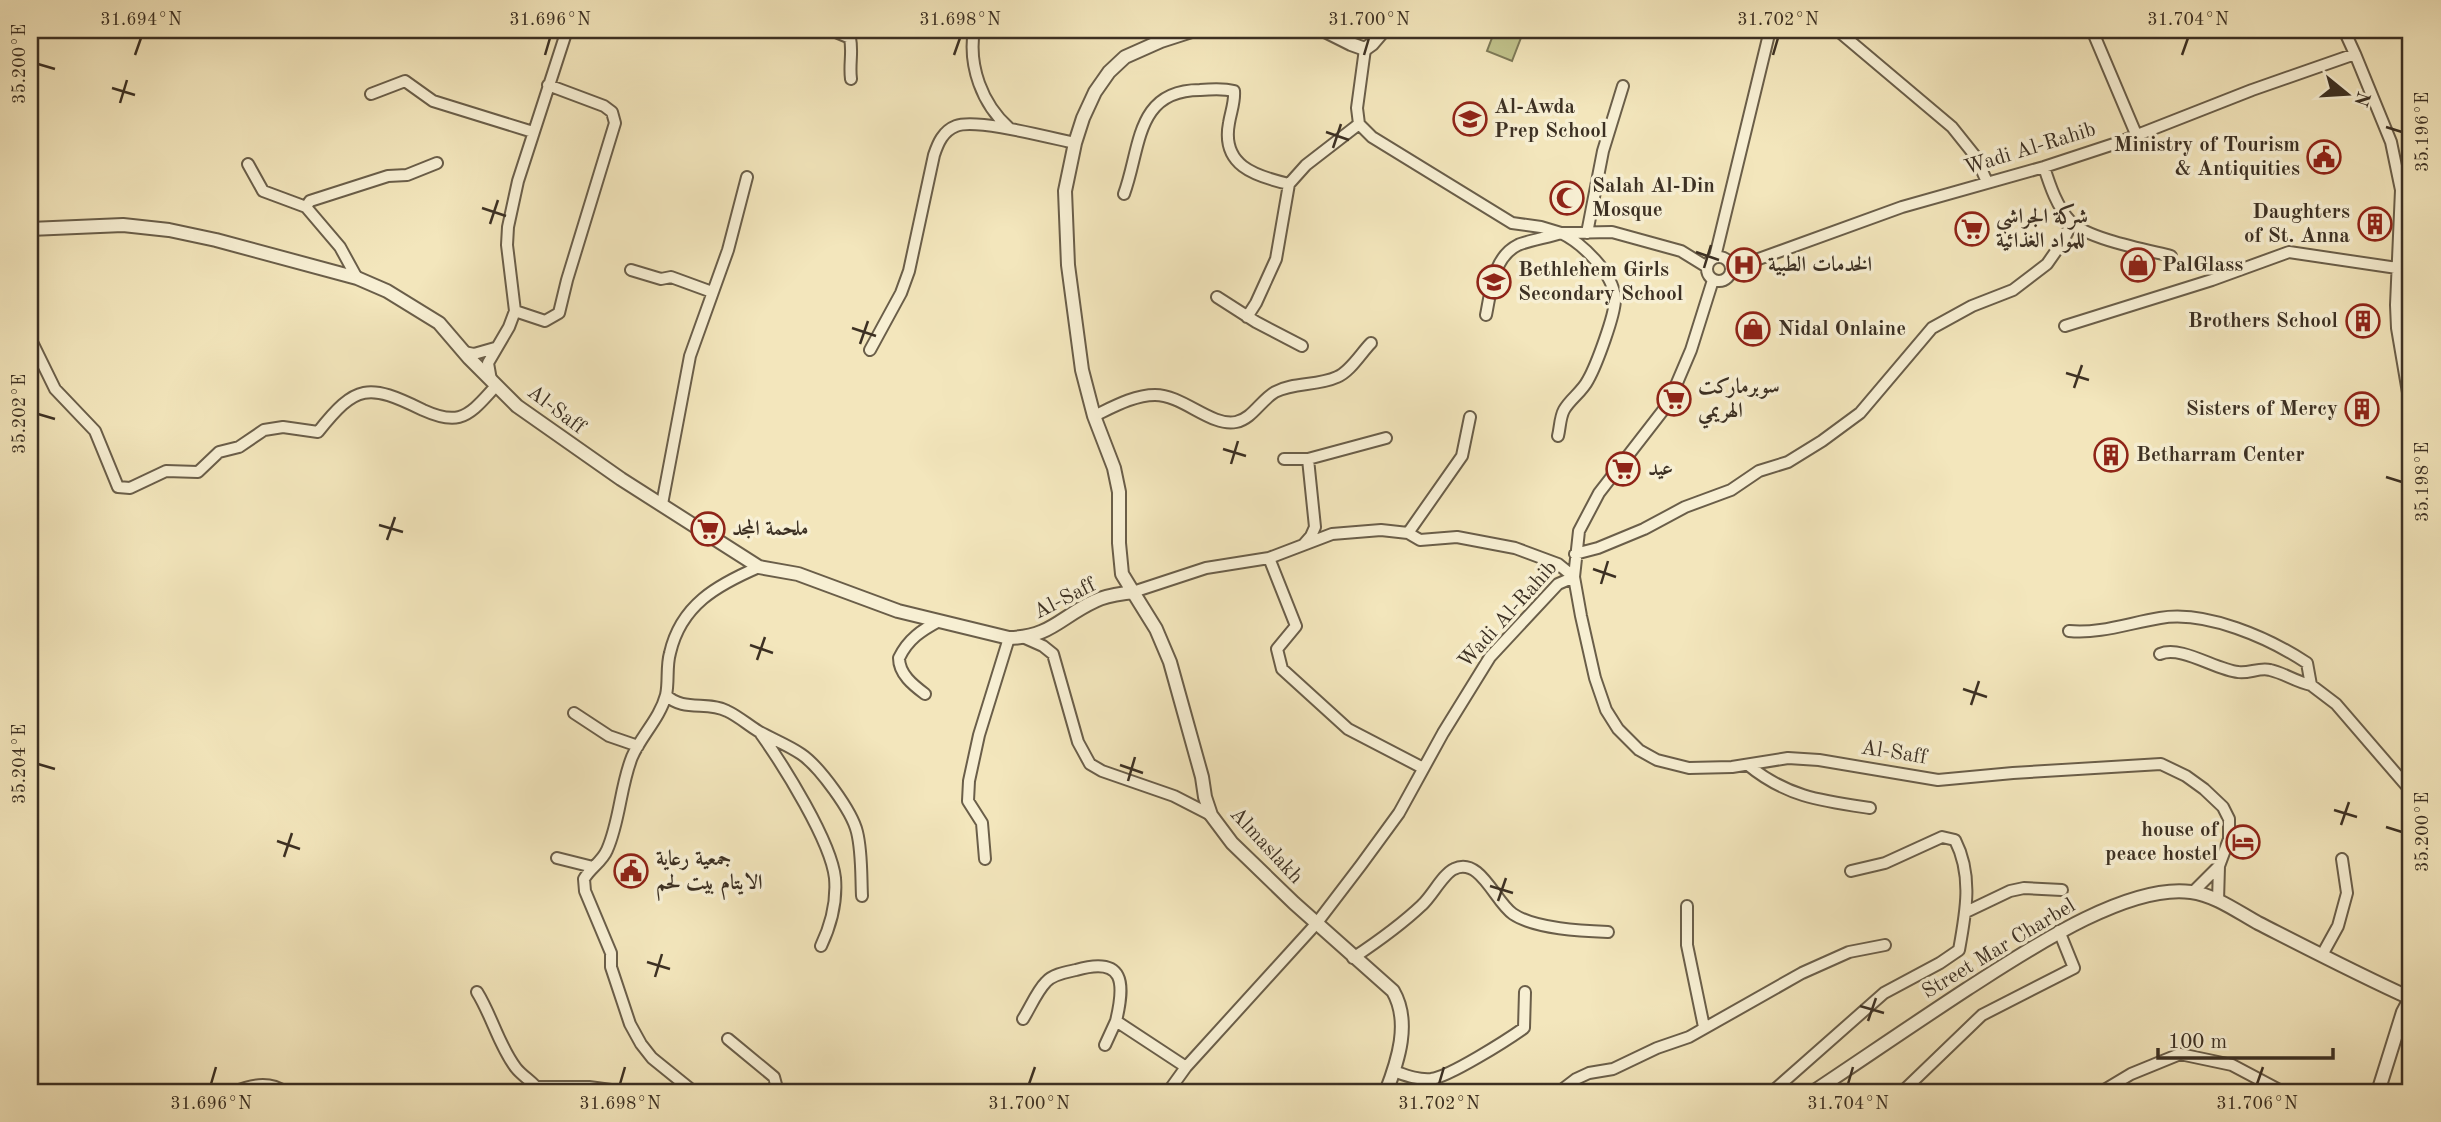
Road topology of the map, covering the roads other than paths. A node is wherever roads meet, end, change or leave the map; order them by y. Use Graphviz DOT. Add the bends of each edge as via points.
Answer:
graph roads {
  1 [pos="567,30"];
  2 [pos="831,30"];
  3 [pos="974,30"];
  4 [pos="1195,30"];
  5 [pos="1323,30"];
  6 [pos="1384,30"];
  7 [pos="1770,30"];
  8 [pos="1837,30"];
  9 [pos="2092,30"];
  10 [pos="2344,30"];
  11 [pos="1366,48"];
  12 [pos="2355,54"];
  13 [pos="851,79"];
  14 [pos="548,85"];
  15 [pos="1623,86"];
  16 [pos="371,94"];
  17 [pos="1359,124"];
  18 [pos="1009,129"];
  19 [pos="533,132"];
  20 [pos="2136,134"];
  21 [pos="1075,143"];
  22 [pos="437,163"];
  23 [pos="248,164"];
  24 [pos="2044,167"];
  25 [pos="747,177"];
  26 [pos="1987,182"];
  27 [pos="1289,184"];
  28 [pos="1124,194"];
  29 [pos="2406,204"];
  30 [pos="306,207"];
  31 [pos="2072,223"];
  32 [pos="30,229"];
  33 [pos="1561,233"];
  34 [pos="1587,233"];
  35 [pos="2171,256"];
  36 [pos="1715,257"];
  37 [pos="1707,267"];
  38 [pos="2398,268"];
  39 [pos="1731,269"];
  40 [pos="631,270"];
  41 [pos="357,278"];
  42 [pos="1713,280"];
  43 [pos="712,292"];
  44 [pos="1217,297"];
  45 [pos="515,311"];
  46 [pos="1486,315"];
  47 [pos="1247,317"];
  48 [pos="2065,326"];
  49 [pos="30,338"];
  50 [pos="1371,343"];
  51 [pos="1302,346"];
  52 [pos="495,348"];
  53 [pos="870,350"];
  54 [pos="464,352"];
  55 [pos="493,383"];
  56 [pos="2411,410"];
  57 [pos="1094,416"];
  58 [pos="1470,417"];
  59 [pos="1558,436"];
  60 [pos="1387,438"];
  61 [pos="1284,459"];
  62 [pos="1308,459"];
  63 [pos="662,504"];
  64 [pos="1315,527"];
  65 [pos="1408,533"];
  66 [pos="1332,534"];
  67 [pos="1302,547"];
  68 [pos="1575,554"];
  69 [pos="1269,558"];
  70 [pos="758,567"];
  71 [pos="1574,577"];
  72 [pos="1133,592"];
  73 [pos="939,621"];
  74 [pos="2069,631"];
  75 [pos="1009,638"];
  76 [pos="1025,638"];
  77 [pos="2160,654"];
  78 [pos="2311,685"];
  79 [pos="925,694"];
  80 [pos="666,695"];
  81 [pos="574,713"];
  82 [pos="759,732"];
  83 [pos="638,746"];
  84 [pos="1748,765"];
  85 [pos="1423,768"];
  86 [pos="2411,791"];
  87 [pos="1870,808"];
  88 [pos="1211,815"];
  89 [pos="557,858"];
  90 [pos="985,859"];
  91 [pos="2342,859"];
  92 [pos="2219,866"];
  93 [pos="593,867"];
  94 [pos="1851,871"];
  95 [pos="2062,890"];
  96 [pos="2193,892"];
  97 [pos="862,896"];
  98 [pos="2218,901"];
  99 [pos="1687,906"];
  100 [pos="1966,912"];
  101 [pos="1316,924"];
  102 [pos="2059,931"];
  103 [pos="1608,932"];
  104 [pos="1885,945"];
  105 [pos="821,946"];
  106 [pos="2322,955"];
  107 [pos="1353,958"];
  108 [pos="477,992"];
  109 [pos="1525,992"];
  110 [pos="2411,997"];
  111 [pos="1023,1019"];
  112 [pos="1116,1021"];
  113 [pos="1704,1027"];
  114 [pos="727,1039"];
  115 [pos="1105,1045"];
  116 [pos="1186,1067"];
  117 [pos="1393,1071"];
  118 [pos="539,1090"];
  119 [pos="234,1092"];
  120 [pos="285,1092"];
  121 [pos="626,1092"];
  122 [pos="694,1092"];
  123 [pos="778,1092"];
  124 [pos="1168,1092"];
  125 [pos="1385,1092"];
  126 [pos="1559,1092"];
  127 [pos="1772,1092"];
  128 [pos="1813,1092"];
  129 [pos="1902,1092"];
  130 [pos="2101,1092"];
  131 [pos="2283,1092"];
  132 [pos="2378,1092"];
  1 -- 14 [label="street"];
  2 -- 13 [label="street" via="850,38"];
  3 -- 18 [label="street" via="976,75 987,102"];
  4 -- 21 [label="street, Al-Saff" via="1125,57 1109,72 1095,92"];
  5 -- 11 [label="street"];
  6 -- 11 [label="street"];
  7 -- 36 [label="street"];
  8 -- 26 [label="street" via="1952,127 1976,157"];
  9 -- 20 [label="street"];
  10 -- 12 [label="street"];
  11 -- 17 [label="street"];
  12 -- 20 [label="street, Wadi Al-Rahib"];
  12 -- 29 [label="street" via="2390,142"];
  14 -- 19 [label="street"];
  14 -- 45 [label="street" via="604,107 612,112 615,123 559,313 545,321"];
  15 -- 34 [label="street" via="1603,151"];
  16 -- 19 [label="street" via="405,81 433,101"];
  17 -- 27 [label="street"];
  17 -- 33 [label="street" via="1372,137 1512,223"];
  18 -- 21 [label="street"];
  18 -- 53 [label="street" via="957,125 939,142 914,254 901,293"];
  19 -- 45 [label="street" via="508,227"];
  20 -- 24 [label="street, Wadi Al-Rahib"];
  21 -- 57 [label="street, Al-Saff" via="1065,191 1068,265 1082,370"];
  22 -- 30 [label="street" via="310,201"];
  23 -- 30 [label="street" via="263,191"];
  24 -- 26 [label="street, Wadi Al-Rahib"];
  24 -- 31 [label="street" via="2055,198"];
  25 -- 43 [label="street"];
  26 -- 39 [label="street, Wadi Al-Rahib" via="1902,207"];
  27 -- 28 [label="street" via="1255,173 1230,155 1227,130 1234,91 1191,90 1176,92 1150,112"];
  27 -- 47 [label="street" via="1276,259"];
  29 -- 38 [label="street"];
  30 -- 41 [label="street" via="340,247"];
  31 -- 35 [label="street" via="2103,238"];
  31 -- 68 [label="street" via="2047,264 2013,290 1932,328 1860,413 1822,441 1731,490"];
  32 -- 41 [label="street, Al-Saff" via="123,225 169,230"];
  33 -- 34 [label="street"];
  33 -- 46 [label="street" via="1507,252 1492,282"];
  33 -- 59 [label="street" via="1587,250 1612,285 1615,298 1588,380 1564,410"];
  34 -- 37 [label="street" via="1612,232 1657,242"];
  36 -- 37 [label="street"];
  36 -- 39 [label="street" via="1725,258"];
  37 -- 42 [label="street"];
  38 -- 48 [label="street" via="2289,252"];
  38 -- 56 [label="street" via="2397,328"];
  39 -- 42 [label="street, Wadi Al-Rahib" via="1725,279"];
  40 -- 43 [label="street" via="661,279 671,277"];
  41 -- 54 [label="street, Al-Saff" via="439,323"];
  42 -- 68 [label="street, Wadi Al-Rahib" via="1668,404 1599,493 1579,531"];
  43 -- 63 [label="street" via="690,356"];
  44 -- 47 [label="street"];
  45 -- 52 [label="street"];
  47 -- 51 [label="street"];
  49 -- 55 [label="street" via="55,389 95,431 118,487 130,488 166,471 198,472 219,452 239,447 264,430 284,427 318,432 339,406 370,390 436,416 457,418 470,412"];
  50 -- 57 [label="street" via="1340,376 1275,392 1236,422 1222,421 1177,399 1157,395"];
  52 -- 54 [label="street"];
  52 -- 55 [label="street" via="488,363"];
  54 -- 55 [label="street, Al-Saff"];
  55 -- 63 [label="street, Al-Saff" via="555,434"];
  57 -- 72 [label="street, Al-Saff" via="1114,468 1122,574"];
  58 -- 65 [label="street" via="1462,456"];
  60 -- 62 [label="street"];
  61 -- 62 [label="street"];
  62 -- 64 [label="street"];
  63 -- 70 [label="street, Al-Saff"];
  64 -- 66 [label="street"];
  64 -- 67 [label="street"];
  65 -- 66 [label="street"];
  65 -- 71 [label="street" via="1420,540 1457,537 1515,548 1558,564"];
  66 -- 67 [label="street"];
  67 -- 69 [label="street"];
  68 -- 71 [label="street, Wadi Al-Rahib"];
  69 -- 72 [label="street" via="1206,568"];
  69 -- 85 [label="street" via="1296,626 1277,649 1282,669 1348,729"];
  70 -- 73 [label="street, Al-Saff" via="798,573"];
  70 -- 80 [label="street" via="726,581 683,619 669,655"];
  71 -- 84 [label="street, Al-Saff" via="1595,678 1618,729 1657,760 1689,768"];
  71 -- 85 [label="street, Wadi Al-Rahib" via="1558,584 1490,657"];
  72 -- 76 [label="street, Al-Saff" via="1096,600 1042,634"];
  72 -- 88 [label="street, Almaslakh" via="1170,662"];
  73 -- 75 [label="street, Al-Saff"];
  73 -- 79 [label="street" via="920,631 899,657 902,672"];
  74 -- 78 [label="street" via="2184,616 2256,634 2281,646 2307,663"];
  75 -- 76 [label="street, Al-Saff"];
  75 -- 90 [label="street" via="969,781 968,801 982,823"];
  76 -- 88 [label="street" via="1053,654 1078,742 1090,764"];
  77 -- 78 [label="street" via="2188,656 2238,673 2269,669"];
  78 -- 86 [label="street" via="2336,704"];
  80 -- 82 [label="street" via="680,704 726,710"];
  80 -- 83 [label="street"];
  81 -- 83 [label="street" via="610,736"];
  82 -- 97 [label="street" via="802,754 844,806 857,830"];
  82 -- 105 [label="street" via="805,806 834,874 834,903"];
  83 -- 93 [label="street" via="625,776 607,852"];
  84 -- 87 [label="street" via="1786,791"];
  84 -- 92 [label="street, Al-Saff" via="1788,758 1819,760 1938,780 2161,764 2186,776 2223,807 2229,820 2228,839"];
  85 -- 101 [label="street, Wadi Al-Rahib" via="1399,813"];
  88 -- 101 [label="street, Almaslakh" via="1232,843"];
  89 -- 93 [label="street"];
  91 -- 106 [label="street" via="2347,892"];
  92 -- 96 [label="street, Al-Saff"];
  92 -- 98 [label="street"];
  93 -- 122 [label="street" via="584,886 611,953 611,967 630,1024 652,1058"];
  94 -- 100 [label="street" via="1885,863 1942,837 1955,840 1965,867"];
  95 -- 100 [label="street" via="2010,891"];
  96 -- 98 [label="street, Street Mar Charbel"];
  96 -- 102 [label="street, Street Mar Charbel" via="2165,891 2112,907"];
  98 -- 106 [label="street, Street Mar Charbel"];
  99 -- 113 [label="street" via="1687,945"];
  100 -- 127 [label="street" via="1959,950 1884,993"];
  101 -- 107 [label="street, Almaslakh"];
  101 -- 116 [label="street, Wadi Al-Rahib"];
  102 -- 128 [label="street, Street Mar Charbel"];
  102 -- 129 [label="street" via="2074,968 1982,1015"];
  103 -- 107 [label="street" via="1525,920 1504,907 1480,874 1457,867 1423,904"];
  104 -- 113 [label="street" via="1849,952 1802,973"];
  106 -- 110 [label="street, Street Mar Charbel"];
  107 -- 117 [label="street, Almaslakh" via="1393,991 1400,1003 1402,1031"];
  108 -- 118 [label="street" via="516,1069"];
  109 -- 117 [label="street" via="1524,1028 1476,1058 1433,1079 1415,1079"];
  110 -- 132 [label="street"];
  111 -- 112 [label="street" via="1046,981 1104,965 1119,978"];
  112 -- 115 [label="street"];
  112 -- 116 [label="street"];
  113 -- 126 [label="street" via="1613,1069 1589,1073"];
  114 -- 123 [label="street" via="774,1077"];
  116 -- 124 [label="street, Wadi Al-Rahib"];
  117 -- 125 [label="street, Almaslakh"];
  118 -- 121 [label="street" via="561,1085"];
  119 -- 120 [label="street" via="271,1085"];
  130 -- 131 [label="street" via="2180,1054 2232,1065"];
}
